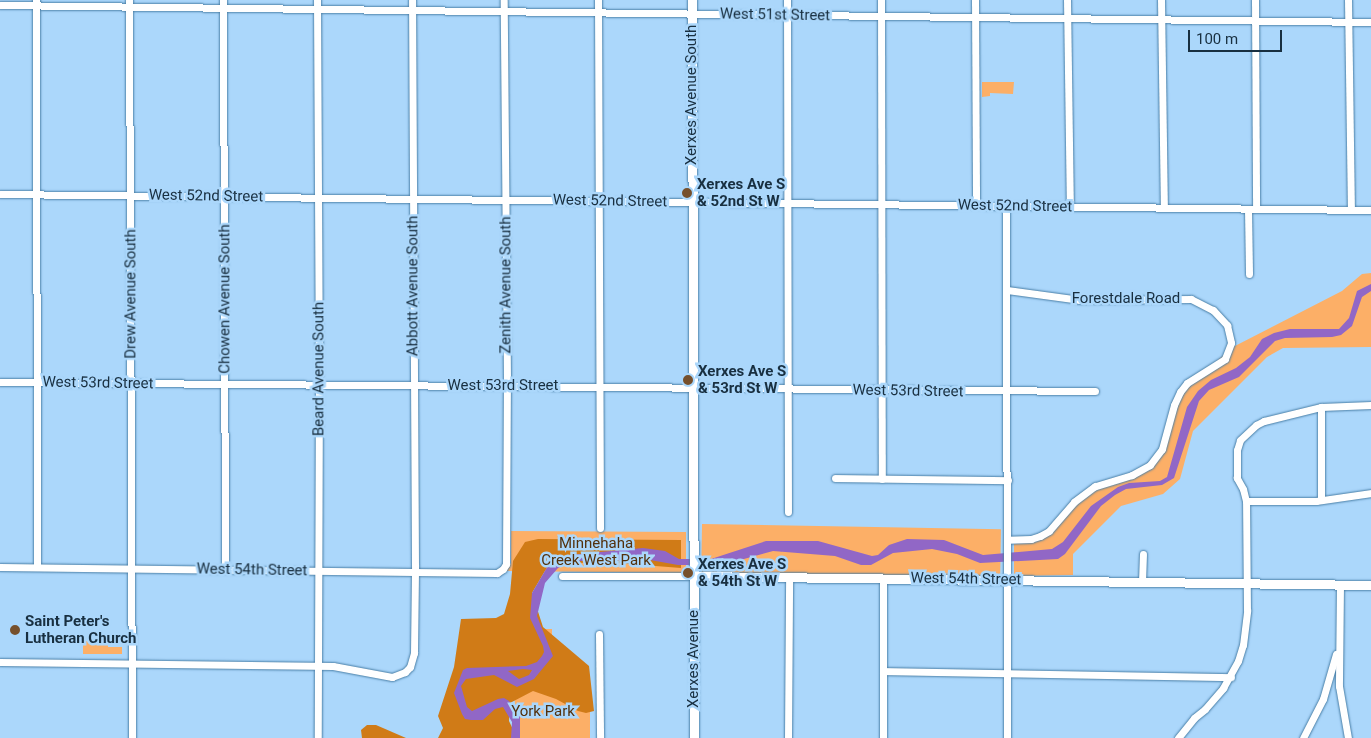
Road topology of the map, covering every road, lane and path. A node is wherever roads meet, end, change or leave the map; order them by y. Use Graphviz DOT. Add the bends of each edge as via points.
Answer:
graph roads {
  1 [pos="129,0"];
  2 [pos="223,0"];
  3 [pos="317,0"];
  4 [pos="412,0"];
  5 [pos="504,0"];
  6 [pos="598,0"];
  7 [pos="692,0"];
  8 [pos="787,0"];
  9 [pos="881,0"];
  10 [pos="974,0"];
  11 [pos="1067,0"];
  12 [pos="1161,0"];
  13 [pos="1255,0"];
  14 [pos="1348,0"];
  15 [pos="36,3"];
  16 [pos="0,5"];
  17 [pos="129,8"];
  18 [pos="223,9"];
  19 [pos="317,10"];
  20 [pos="412,12"];
  21 [pos="504,12"];
  22 [pos="598,13"];
  23 [pos="692,14"];
  24 [pos="788,16"];
  25 [pos="881,17"];
  26 [pos="975,18"];
  27 [pos="1068,18"];
  28 [pos="1161,20"];
  29 [pos="1256,22"];
  30 [pos="1348,22"];
  31 [pos="1371,22"];
  32 [pos="0,194"];
  33 [pos="37,194"];
  34 [pos="130,195"];
  35 [pos="224,196"];
  36 [pos="318,197"];
  37 [pos="412,198"];
  38 [pos="506,199"];
  39 [pos="600,200"];
  40 [pos="693,202"];
  41 [pos="788,203"];
  42 [pos="882,204"];
  43 [pos="976,205"];
  44 [pos="1006,206"];
  45 [pos="1070,206"];
  46 [pos="1164,208"];
  47 [pos="1252,209"];
  48 [pos="1351,210"];
  49 [pos="1371,210"];
  50 [pos="1249,274"];
  51 [pos="1007,290"];
  52 [pos="0,382"];
  53 [pos="36,382"];
  54 [pos="131,383"];
  55 [pos="225,384"];
  56 [pos="319,384"];
  57 [pos="413,385"];
  58 [pos="506,386"];
  59 [pos="601,387"];
  60 [pos="694,388"];
  61 [pos="788,389"];
  62 [pos="1006,390"];
  63 [pos="882,391"];
  64 [pos="1095,392"];
  65 [pos="1371,404"];
  66 [pos="1321,407"];
  67 [pos="835,478"];
  68 [pos="882,479"];
  69 [pos="1008,480"];
  70 [pos="1371,493"];
  71 [pos="1321,500"];
  72 [pos="1246,501"];
  73 [pos="788,512"];
  74 [pos="600,528"];
  75 [pos="1008,540"];
  76 [pos="694,549"];
  77 [pos="1143,554"];
  78 [pos="0,567"];
  79 [pos="37,567"];
  80 [pos="225,568"];
  81 [pos="131,569"];
  82 [pos="503,569"];
  83 [pos="320,571"];
  84 [pos="693,571"];
  85 [pos="414,572"];
  86 [pos="562,576"];
  87 [pos="789,576"];
  88 [pos="883,578"];
  89 [pos="1008,580"];
  90 [pos="1142,582"];
  91 [pos="1247,584"];
  92 [pos="1340,585"];
  93 [pos="1371,585"];
  94 [pos="1339,632"];
  95 [pos="599,634"];
  96 [pos="0,662"];
  97 [pos="131,664"];
  98 [pos="319,666"];
  99 [pos="883,671"];
  100 [pos="1007,674"];
  101 [pos="1231,677"];
  102 [pos="132,738"];
  103 [pos="318,738"];
  104 [pos="600,738"];
  105 [pos="694,738"];
  106 [pos="788,738"];
  107 [pos="883,738"];
  108 [pos="1007,738"];
  109 [pos="1178,738"];
  110 [pos="1303,738"];
  111 [pos="1348,738"];
  1 -- 17 [label="street, Drew Avenue South"];
  2 -- 18 [label="street, Chowen Avenue South"];
  3 -- 19 [label="street, Beard Avenue South"];
  4 -- 20 [label="street, Abbott Avenue South"];
  5 -- 21 [label="street, Zenith Avenue South"];
  6 -- 22 [label="street"];
  7 -- 23 [label="street, Xerxes Avenue South"];
  8 -- 24 [label="street"];
  9 -- 25 [label="street"];
  10 -- 26 [label="street"];
  11 -- 27 [label="street"];
  12 -- 28 [label="street"];
  13 -- 29 [label="street"];
  14 -- 30 [label="street"];
  15 -- 16 [label="street, West 51st Street"];
  15 -- 17 [label="street, West 51st Street"];
  15 -- 33 [label="street"];
  17 -- 18 [label="street, West 51st Street"];
  17 -- 34 [label="street, Drew Avenue South"];
  18 -- 19 [label="street, West 51st Street"];
  18 -- 35 [label="street, Chowen Avenue South"];
  19 -- 20 [label="street, West 51st Street"];
  19 -- 36 [label="street, Beard Avenue South"];
  20 -- 21 [label="street, West 51st Street"];
  20 -- 37 [label="street, Abbott Avenue South"];
  21 -- 22 [label="street, West 51st Street"];
  21 -- 38 [label="street, Zenith Avenue South"];
  22 -- 23 [label="street, West 51st Street"];
  22 -- 39 [label="street"];
  23 -- 24 [label="street, West 51st Street"];
  23 -- 40 [label="street, Xerxes Avenue South"];
  24 -- 25 [label="street, West 51st Street"];
  24 -- 41 [label="street"];
  25 -- 26 [label="street, West 51st Street"];
  25 -- 42 [label="street"];
  26 -- 27 [label="street, West 51st Street"];
  26 -- 43 [label="street"];
  27 -- 28 [label="street, West 51st Street"];
  27 -- 45 [label="street"];
  28 -- 29 [label="street, West 51st Street"];
  28 -- 46 [label="street"];
  29 -- 30 [label="street, West 51st Street"];
  29 -- 47 [label="street"];
  30 -- 31 [label="street, West 51st Street"];
  30 -- 48 [label="street"];
  32 -- 33 [label="street, West 52nd Street"];
  33 -- 34 [label="street, West 52nd Street"];
  33 -- 53 [label="street"];
  34 -- 35 [label="street, West 52nd Street"];
  34 -- 54 [label="street, Drew Avenue South"];
  35 -- 36 [label="street, West 52nd Street"];
  35 -- 55 [label="street, Chowen Avenue South"];
  36 -- 37 [label="street, West 52nd Street"];
  36 -- 56 [label="street, Beard Avenue South"];
  37 -- 38 [label="street, West 52nd Street"];
  37 -- 57 [label="street, Abbott Avenue South"];
  38 -- 39 [label="street, West 52nd Street"];
  38 -- 58 [label="street, Zenith Avenue South"];
  39 -- 40 [label="street, West 52nd Street"];
  39 -- 59 [label="street"];
  40 -- 41 [label="street, West 52nd Street"];
  40 -- 60 [label="street, Xerxes Avenue South"];
  41 -- 42 [label="street, West 52nd Street"];
  41 -- 61 [label="street"];
  42 -- 43 [label="street, West 52nd Street"];
  42 -- 63 [label="street"];
  43 -- 44 [label="street, West 52nd Street"];
  44 -- 45 [label="street, West 52nd Street"];
  44 -- 51 [label="street"];
  45 -- 46 [label="street, West 52nd Street"];
  46 -- 47 [label="street, West 52nd Street"];
  47 -- 48 [label="street, West 52nd Street"];
  47 -- 50 [label="street"];
  48 -- 49 [label="street, West 52nd Street"];
  51 -- 62 [label="street"];
  51 -- 75 [label="street, Forestdale Road" via="1080,300 1191,299 1202,303 1227,325 1231,343 1225,359 1187,383 1180,392 1162,449 1150,465 1132,475 1096,486 1074,502 1049,531 1040,536"];
  52 -- 53 [label="street, West 53rd Street"];
  53 -- 54 [label="street, West 53rd Street"];
  53 -- 79 [label="street"];
  54 -- 55 [label="street, West 53rd Street"];
  54 -- 81 [label="street, Drew Avenue South"];
  55 -- 56 [label="street, West 53rd Street"];
  55 -- 80 [label="street, Chowen Avenue South"];
  56 -- 57 [label="street, West 53rd Street"];
  56 -- 83 [label="street, Beard Avenue South"];
  57 -- 58 [label="street, West 53rd Street"];
  57 -- 85 [label="street, Abbott Avenue South"];
  58 -- 59 [label="street, West 53rd Street"];
  58 -- 82 [label="street, Zenith Avenue South" via="506,564"];
  59 -- 60 [label="street, West 53rd Street"];
  59 -- 74 [label="street"];
  60 -- 61 [label="street, West 53rd Street"];
  60 -- 76 [label="street, Xerxes Avenue South"];
  61 -- 63 [label="street, West 53rd Street"];
  61 -- 73 [label="street"];
  62 -- 63 [label="street, West 53rd Street"];
  62 -- 64 [label="street, West 53rd Street"];
  62 -- 69 [label="street"];
  63 -- 68 [label="street"];
  65 -- 66 [label="street"];
  66 -- 71 [label="street"];
  66 -- 72 [label="street" via="1264,421 1240,440 1236,472"];
  67 -- 68 [label="street"];
  68 -- 69 [label="street"];
  69 -- 75 [label="street"];
  70 -- 71 [label="street"];
  71 -- 72 [label="street"];
  72 -- 91 [label="street"];
  75 -- 89 [label="street"];
  76 -- 84 [label="street, Xerxes Avenue"];
  77 -- 90 [label="street"];
  78 -- 79 [label="street, West 54th Street"];
  79 -- 81 [label="street, West 54th Street"];
  80 -- 81 [label="street, West 54th Street"];
  80 -- 83 [label="street, West 54th Street"];
  81 -- 97 [label="street, Drew Avenue South"];
  82 -- 85 [label="street, West 54th Street" via="497,573"];
  83 -- 85 [label="street, West 54th Street"];
  83 -- 98 [label="street, Beard Avenue South"];
  84 -- 86 [label="street, West 54th Street"];
  84 -- 87 [label="street, West 54th Street"];
  84 -- 105 [label="street, Xerxes Avenue"];
  85 -- 98 [label="street, Abbott Avenue South" via="413,660 405,672 382,677 347,668"];
  87 -- 88 [label="street, West 54th Street"];
  87 -- 106 [label="street"];
  88 -- 89 [label="street, West 54th Street"];
  88 -- 99 [label="street"];
  89 -- 90 [label="street, West 54th Street"];
  89 -- 100 [label="street"];
  90 -- 91 [label="street, West 54th Street"];
  91 -- 92 [label="street, West 54th Street"];
  91 -- 101 [label="street" via="1243,645"];
  92 -- 93 [label="street, West 54th Street"];
  92 -- 94 [label="street"];
  94 -- 110 [label="street" via="1331,677"];
  94 -- 111 [label="street" via="1339,686"];
  95 -- 104 [label="street"];
  96 -- 97 [label="street, Abbott Avenue South"];
  97 -- 98 [label="street, Abbott Avenue South"];
  97 -- 102 [label="street, Drew Avenue South"];
  98 -- 103 [label="street, Beard Avenue South"];
  99 -- 100 [label="street"];
  99 -- 107 [label="street"];
  100 -- 101 [label="street"];
  100 -- 108 [label="street"];
  101 -- 109 [label="street"];
}
